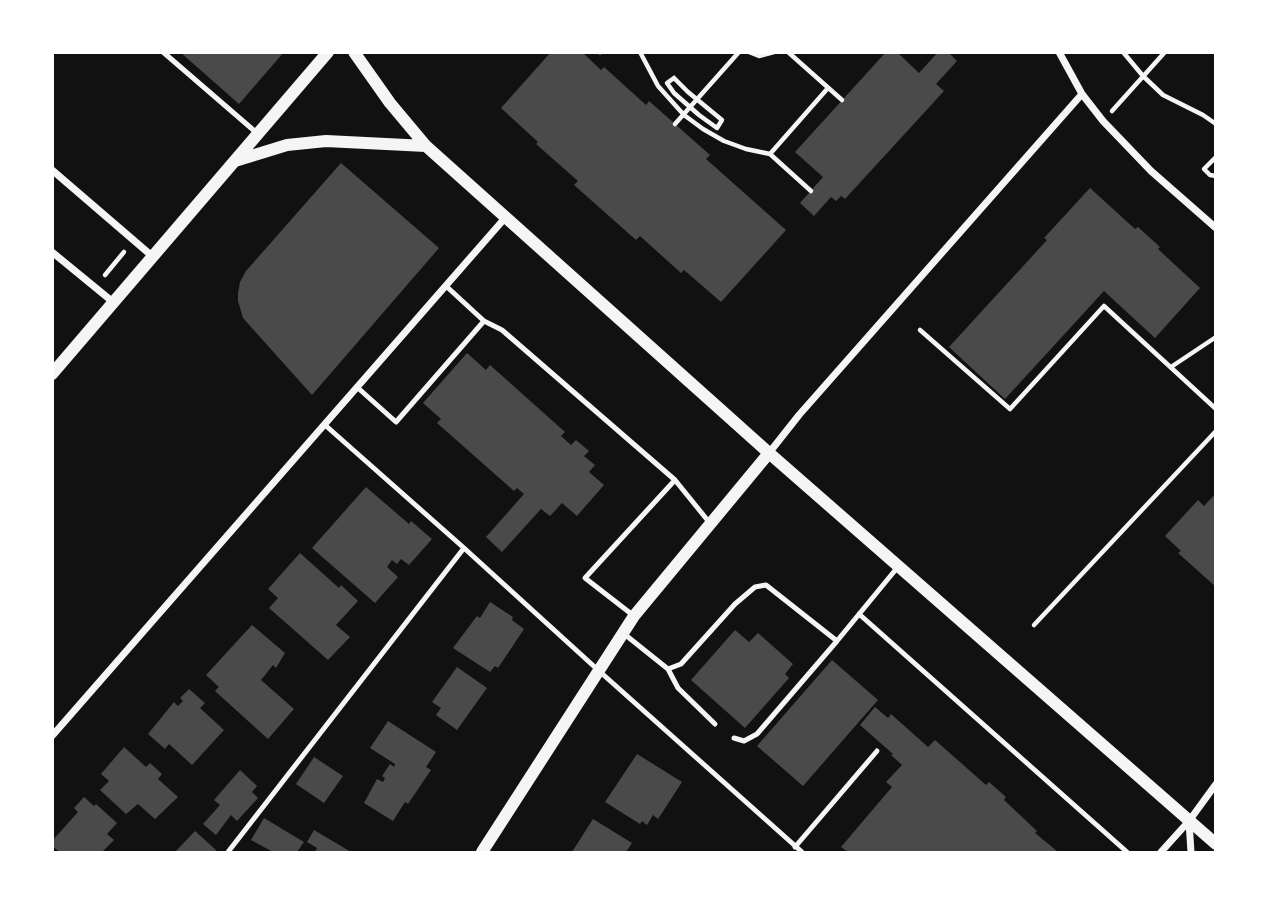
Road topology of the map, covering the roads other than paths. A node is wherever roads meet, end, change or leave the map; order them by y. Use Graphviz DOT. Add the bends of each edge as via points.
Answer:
graph roads {
  1 [pos="163,52"];
  2 [pos="328,52"];
  3 [pos="354,52"];
  4 [pos="1059,52"];
  5 [pos="1082,94"];
  6 [pos="258,134"];
  7 [pos="426,146"];
  8 [pos="235,161"];
  9 [pos="52,170"];
  10 [pos="505,218"];
  11 [pos="1216,228"];
  12 [pos="52,252"];
  13 [pos="152,256"];
  14 [pos="446,286"];
  15 [pos="113,302"];
  16 [pos="484,321"];
  17 [pos="52,374"];
  18 [pos="358,388"];
  19 [pos="325,425"];
  20 [pos="769,453"];
  21 [pos="675,480"];
  22 [pos="710,523"];
  23 [pos="464,548"];
  24 [pos="898,566"];
  25 [pos="859,614"];
  26 [pos="634,616"];
  27 [pos="623,633"];
  28 [pos="837,641"];
  29 [pos="668,668"];
  30 [pos="598,670"];
  31 [pos="715,724"];
  32 [pos="52,736"];
  33 [pos="734,738"];
  34 [pos="877,751"];
  35 [pos="1216,784"];
  36 [pos="1189,821"];
  37 [pos="1216,844"];
  38 [pos="795,847"];
  39 [pos="228,852"];
  40 [pos="482,852"];
  41 [pos="802,852"];
  42 [pos="1127,852"];
  43 [pos="1161,852"];
  44 [pos="1191,852"];
  1 -- 6 [label="lane"];
  2 -- 6 [label="street"];
  3 -- 7 [label="street"];
  4 -- 5 [label="street"];
  5 -- 11 [label="street" via="1151,171"];
  5 -- 20 [label="street"];
  6 -- 8 [label="street"];
  7 -- 8 [label="street" via="326,141 287,145"];
  7 -- 10 [label="street"];
  8 -- 13 [label="street"];
  9 -- 13 [label="street"];
  10 -- 14 [label="street"];
  10 -- 20 [label="street"];
  12 -- 15 [label="street"];
  13 -- 15 [label="street"];
  14 -- 16 [label="lane"];
  14 -- 18 [label="street"];
  15 -- 17 [label="street"];
  16 -- 18 [label="lane" via="396,422"];
  16 -- 21 [label="lane" via="502,330"];
  18 -- 19 [label="street"];
  19 -- 23 [label="lane"];
  19 -- 32 [label="street"];
  20 -- 22 [label="street"];
  20 -- 24 [label="street"];
  21 -- 22 [label="lane"];
  21 -- 26 [label="lane" via="585,578"];
  22 -- 26 [label="street"];
  23 -- 30 [label="lane"];
  23 -- 39 [label="lane"];
  24 -- 25 [label="lane"];
  24 -- 36 [label="street"];
  25 -- 28 [label="lane"];
  25 -- 42 [label="lane"];
  26 -- 27 [label="street"];
  27 -- 29 [label="lane"];
  27 -- 30 [label="street"];
  28 -- 29 [label="lane" via="766,585 755,586 681,664"];
  28 -- 33 [label="lane" via="757,734 744,741"];
  29 -- 31 [label="lane" via="678,688"];
  30 -- 38 [label="lane"];
  30 -- 40 [label="street"];
  34 -- 38 [label="lane"];
  35 -- 36 [label="street"];
  36 -- 37 [label="street"];
  36 -- 43 [label="street"];
  36 -- 44 [label="street"];
  38 -- 41 [label="lane"];
}
